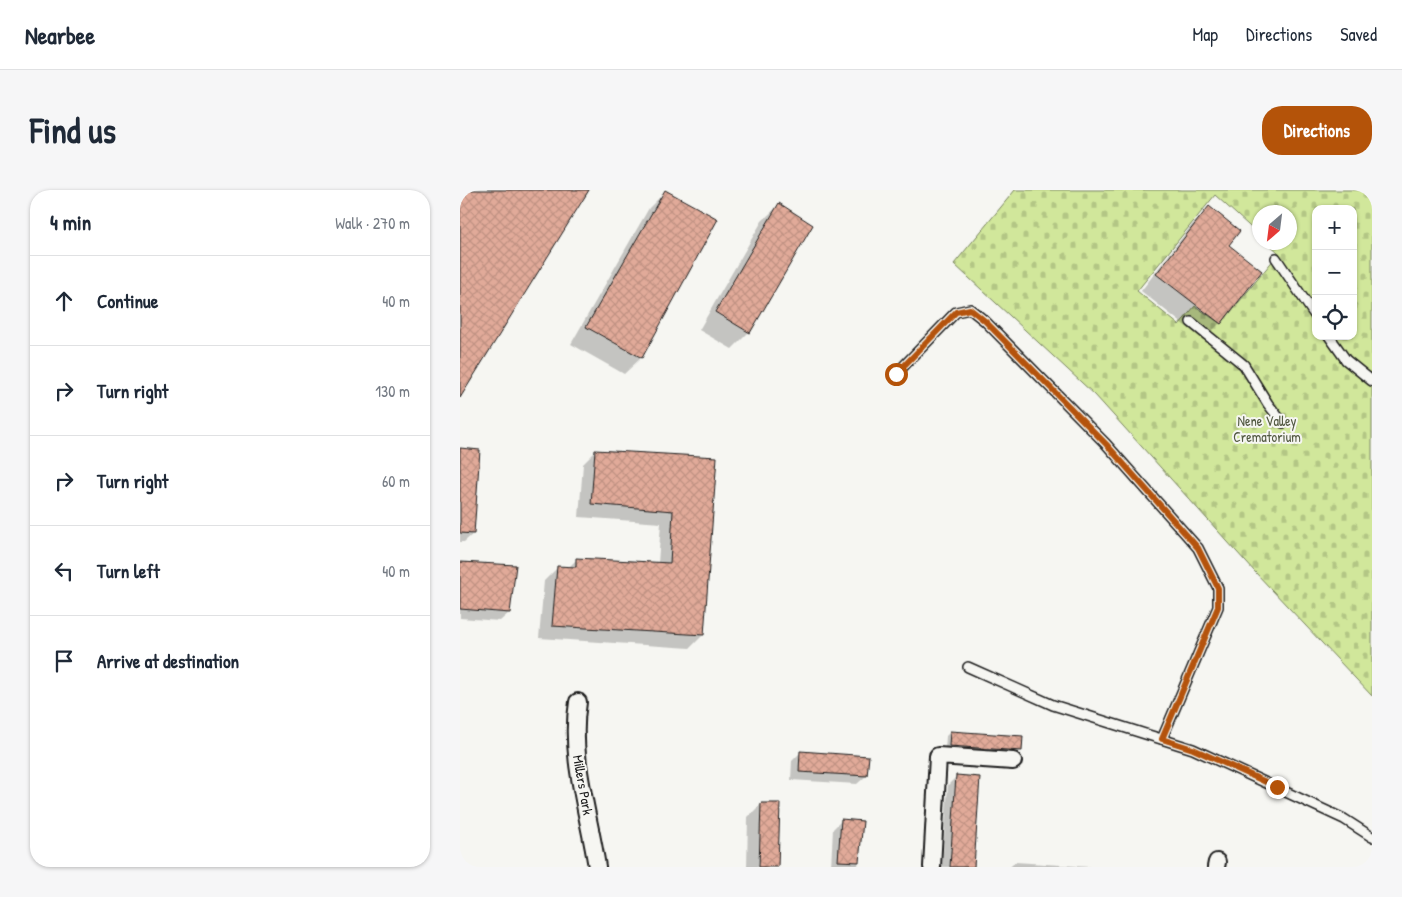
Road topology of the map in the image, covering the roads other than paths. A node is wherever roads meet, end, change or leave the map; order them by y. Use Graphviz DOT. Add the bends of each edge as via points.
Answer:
graph roads {
  1 [pos="1276,258"];
  2 [pos="1312,310"];
  3 [pos="1191,322"];
  4 [pos="1332,340"];
  5 [pos="896,374"];
  6 [pos="1372,380"];
  7 [pos="1283,423"];
  8 [pos="968,667"];
  9 [pos="578,702"];
  10 [pos="1162,739"];
  11 [pos="1013,761"];
  12 [pos="1372,837"];
  13 [pos="597,867"];
  14 [pos="932,867"];
  1 -- 2 [label="lane"];
  3 -- 7 [label="lane" via="1244,365"];
  4 -- 6 [label="lane" via="1346,360"];
  5 -- 10 [label="lane" via="956,312 970,309 1106,444 1198,548 1218,588 1218,607"];
  8 -- 10 [label="lane" via="1053,705"];
  9 -- 13 [label="street, Millers Park" via="575,718 578,764"];
  10 -- 12 [label="lane" via="1193,749 1277,787 1344,819"];
  11 -- 14 [label="street" via="938,756"];
}
